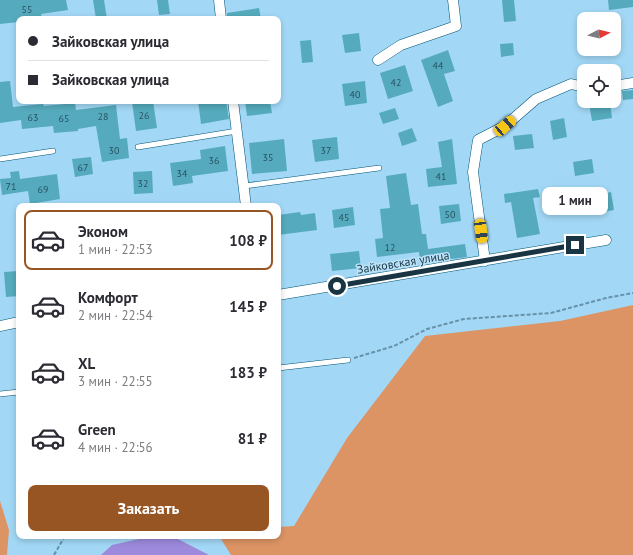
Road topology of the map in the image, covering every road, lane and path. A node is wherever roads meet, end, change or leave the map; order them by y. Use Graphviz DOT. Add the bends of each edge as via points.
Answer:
graph roads {
  1 [pos="219,0"];
  2 [pos="453,0"];
  3 [pos="221,16"];
  4 [pos="378,60"];
  5 [pos="633,83"];
  6 [pos="577,85"];
  7 [pos="621,85"];
  8 [pos="233,104"];
  9 [pos="237,130"];
  10 [pos="138,147"];
  11 [pos="53,151"];
  12 [pos="0,159"];
  13 [pos="379,168"];
  14 [pos="244,186"];
  15 [pos="246,203"];
  16 [pos="606,240"];
  17 [pos="485,261"];
  18 [pos="633,293"];
  19 [pos="281,295"];
  20 [pos="16,323"];
  21 [pos="0,326"];
  22 [pos="348,360"];
  23 [pos="281,368"];
  24 [pos="16,392"];
  25 [pos="0,394"];
  26 [pos="63,539"];
  27 [pos="54,555"];
  1 -- 3 [label="street"];
  2 -- 4 [label="street" via="456,26 401,45"];
  5 -- 7 [label="street"];
  6 -- 17 [label="street" via="571,84 536,99 505,126 478,140 472,172"];
  8 -- 9 [label="street"];
  9 -- 10 [label="lane"];
  9 -- 14 [label="street"];
  11 -- 12 [label="lane"];
  13 -- 14 [label="lane"];
  14 -- 15 [label="street"];
  16 -- 17 [label="street, Зайковская улица"];
  17 -- 19 [label="street, Зайковская улица"];
  18 -- 22 [label="path" via="551,314 464,319 427,330 394,346"];
  20 -- 21 [label="street"];
  22 -- 23 [label="lane"];
  24 -- 25 [label="lane"];
  26 -- 27 [label="path"];
}
